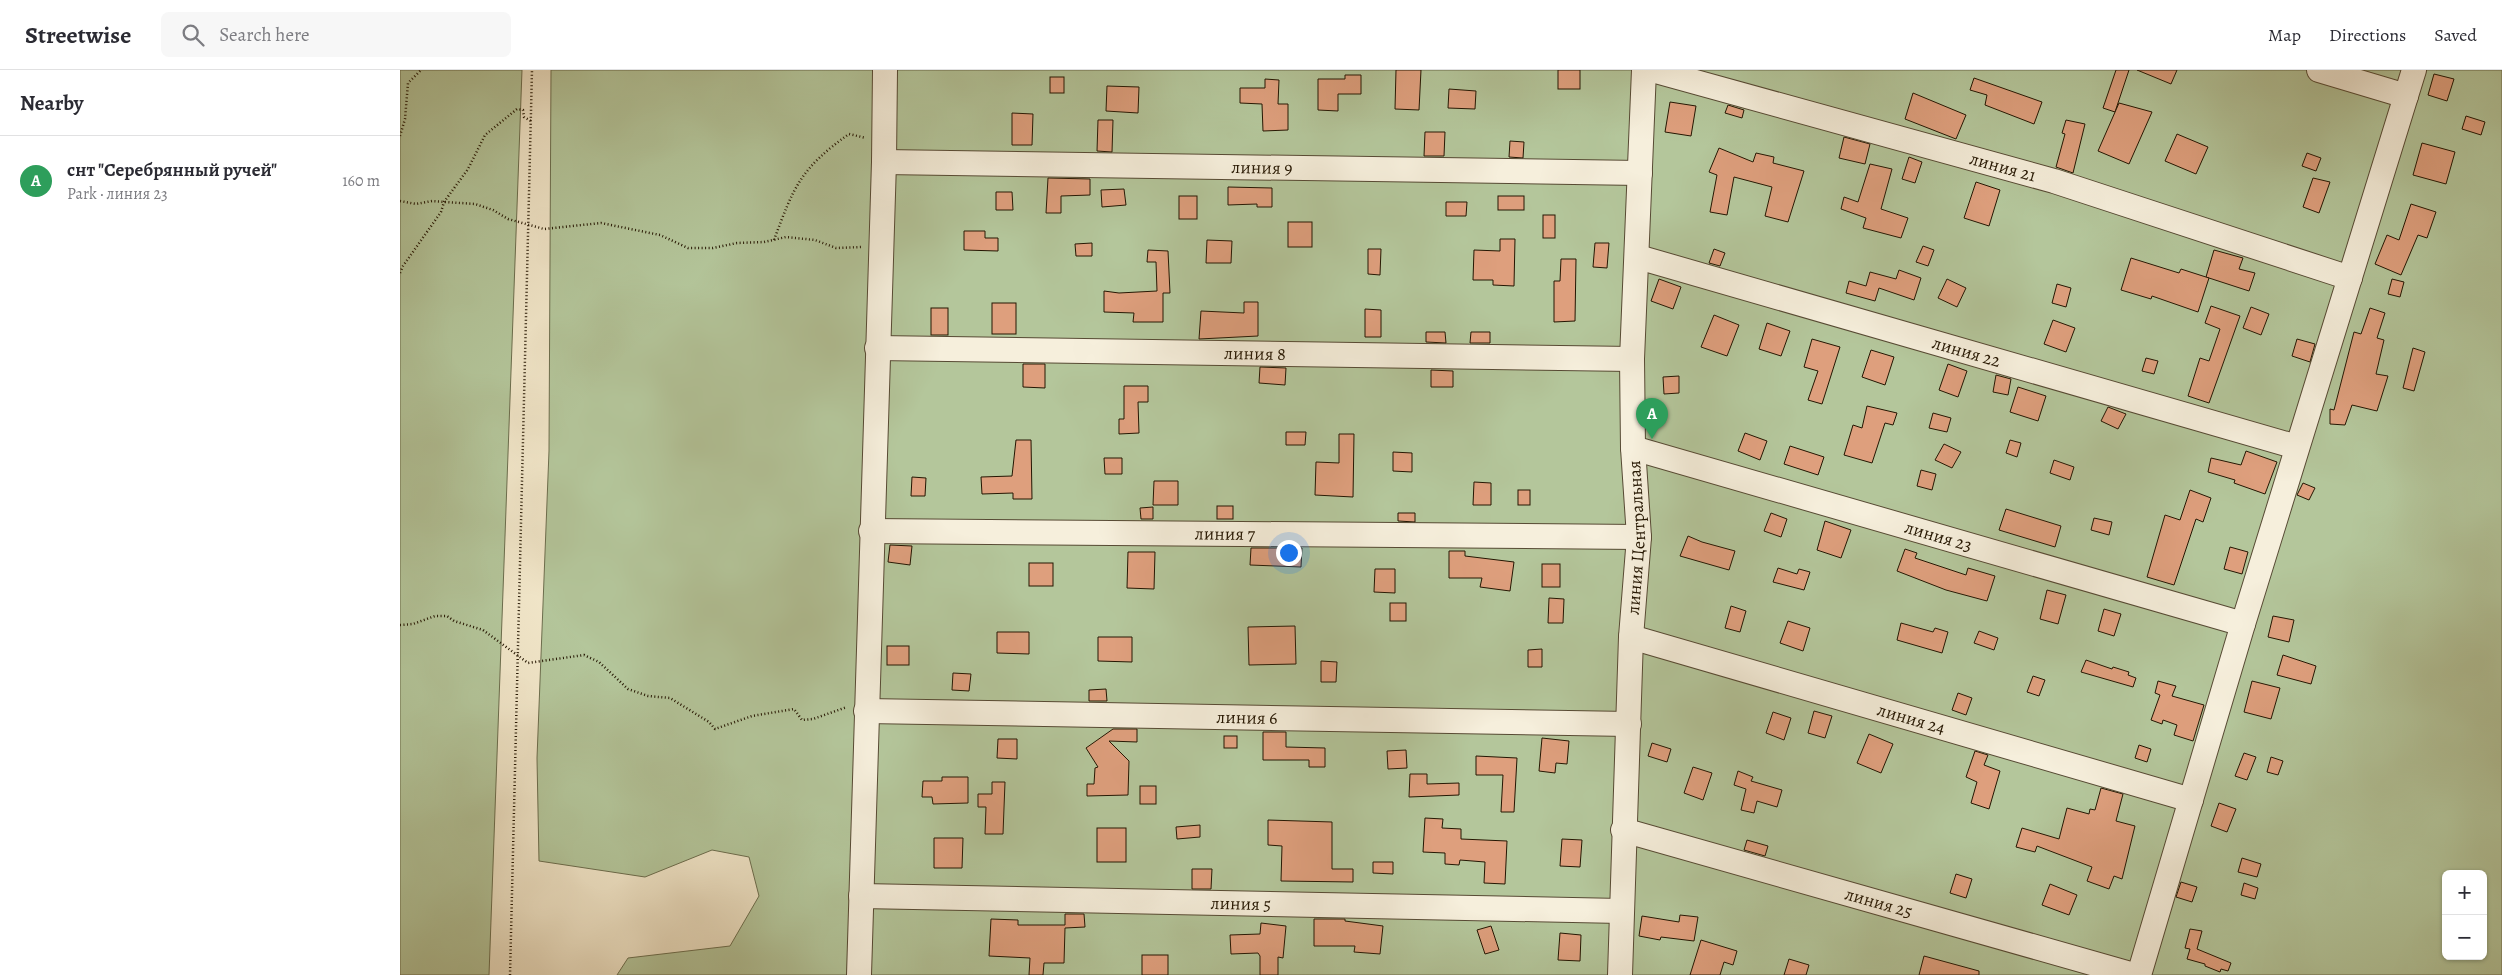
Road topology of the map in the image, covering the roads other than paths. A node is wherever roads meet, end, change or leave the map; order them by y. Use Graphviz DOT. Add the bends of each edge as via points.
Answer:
graph roads {
  1 [pos="885,70"];
  2 [pos="1644,70"];
  3 [pos="1652,70"];
  4 [pos="2318,70"];
  5 [pos="2414,70"];
  6 [pos="2406,96"];
  7 [pos="884,152"];
  8 [pos="1640,173"];
  9 [pos="1638,257"];
  10 [pos="2350,278"];
  11 [pos="877,348"];
  12 [pos="1632,359"];
  13 [pos="2297,446"];
  14 [pos="1633,448"];
  15 [pos="871,531"];
  16 [pos="1639,537"];
  17 [pos="2243,624"];
  18 [pos="1631,638"];
  19 [pos="866,707"];
  20 [pos="1629,724"];
  21 [pos="2191,800"];
  22 [pos="1623,830"];
  23 [pos="861,896"];
  24 [pos="1621,911"];
  25 [pos="859,975"];
  26 [pos="1620,975"];
  27 [pos="2134,975"];
  28 [pos="2139,975"];
  1 -- 7 [label="street"];
  2 -- 8 [label="street, линия Центральная"];
  3 -- 10 [label="street, линия 21" via="2054,181"];
  4 -- 6 [label="street"];
  5 -- 6 [label="street"];
  6 -- 10 [label="street"];
  7 -- 8 [label="street, линия 9"];
  7 -- 11 [label="street"];
  8 -- 9 [label="street, линия Центральная"];
  9 -- 12 [label="street, линия Центральная"];
  9 -- 13 [label="street, линия 22"];
  10 -- 13 [label="street"];
  11 -- 12 [label="street, линия 8"];
  11 -- 15 [label="street"];
  12 -- 14 [label="street, линия Центральная"];
  13 -- 17 [label="street"];
  14 -- 16 [label="street, линия Центральная"];
  14 -- 17 [label="street, линия 23"];
  15 -- 16 [label="street, линия 7"];
  15 -- 19 [label="street"];
  16 -- 18 [label="street, линия Центральная"];
  17 -- 21 [label="street"];
  18 -- 20 [label="street, линия Центральная"];
  18 -- 21 [label="street, линия 24"];
  19 -- 20 [label="street, линия 6"];
  19 -- 23 [label="street"];
  20 -- 22 [label="street, линия Центральная"];
  21 -- 28 [label="street"];
  22 -- 24 [label="street, линия Центральная"];
  22 -- 27 [label="street, линия 25"];
  23 -- 24 [label="street, линия 5"];
  23 -- 25 [label="street"];
  24 -- 26 [label="street, линия Центральная"];
}
